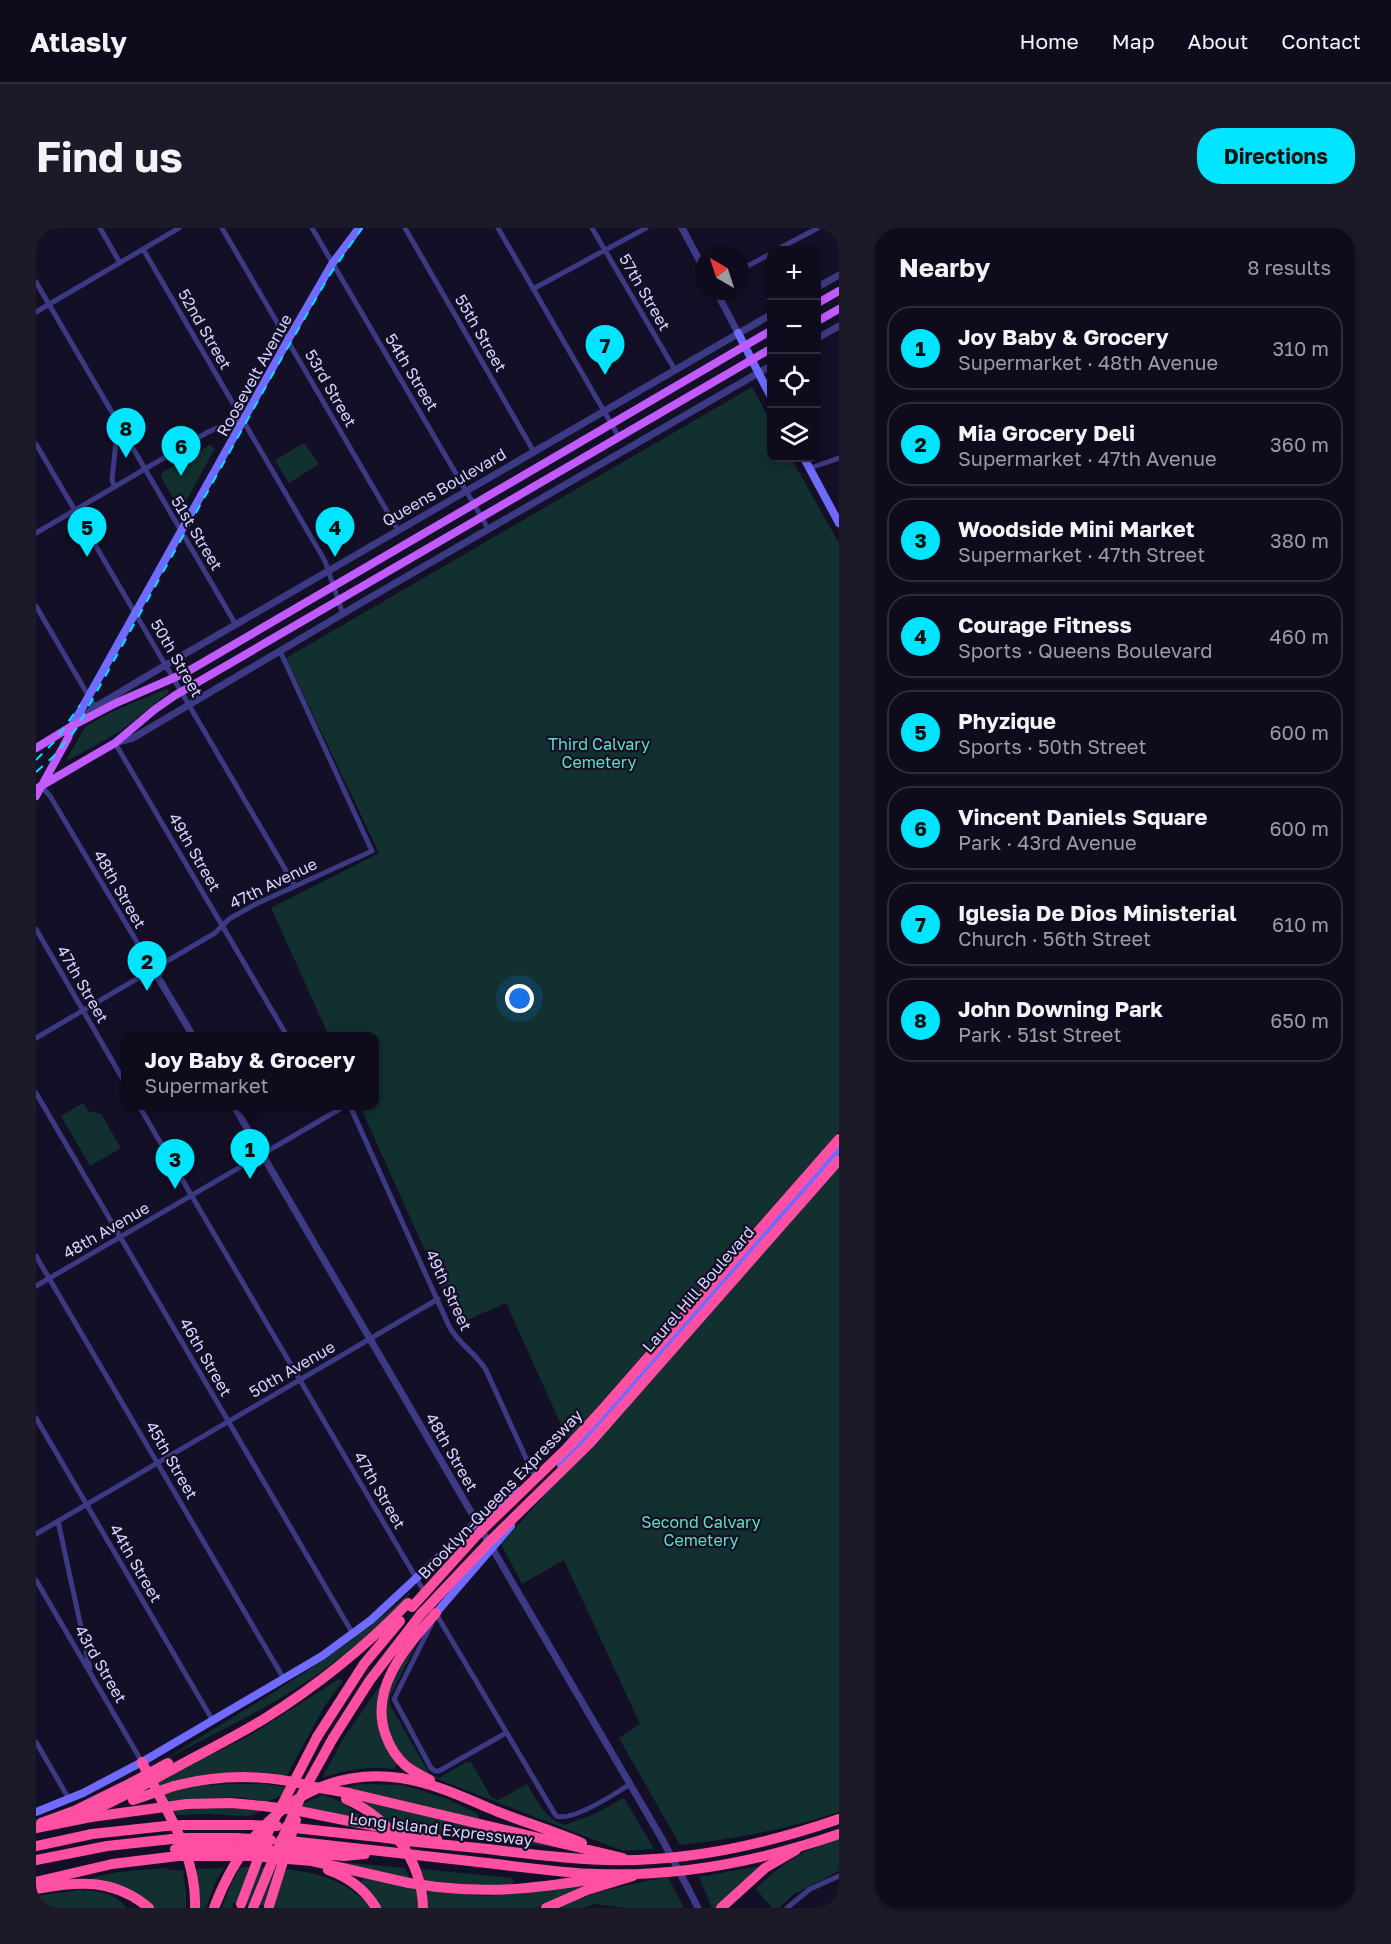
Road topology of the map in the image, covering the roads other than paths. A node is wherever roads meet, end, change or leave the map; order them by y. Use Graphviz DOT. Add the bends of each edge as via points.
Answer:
graph roads {
  1 [pos="100,228"];
  2 [pos="179,228"];
  3 [pos="222,228"];
  4 [pos="312,228"];
  5 [pos="359,228"];
  6 [pos="405,228"];
  7 [pos="498,228"];
  8 [pos="592,228"];
  9 [pos="646,228"];
  10 [pos="682,228"];
  11 [pos="818,228"];
  12 [pos="784,246"];
  13 [pos="143,249"];
  14 [pos="605,251"];
  15 [pos="695,252"];
  16 [pos="767,255"];
  17 [pos="120,263"];
  18 [pos="332,264"];
  19 [pos="749,265"];
  20 [pos="839,275"];
  21 [pos="36,282"];
  22 [pos="821,285"];
  23 [pos="533,289"];
  24 [pos="839,291"];
  25 [pos="721,300"];
  26 [pos="821,301"];
  27 [pos="49,304"];
  28 [pos="839,310"];
  29 [pos="36,312"];
  30 [pos="767,316"];
  31 [pos="821,319"];
  32 [pos="839,326"];
  33 [pos="767,332"];
  34 [pos="738,333"];
  35 [pos="821,336"];
  36 [pos="288,340"];
  37 [pos="745,346"];
  38 [pos="767,350"];
  39 [pos="751,360"];
  40 [pos="767,367"];
  41 [pos="675,370"];
  42 [pos="758,373"];
  43 [pos="767,391"];
  44 [pos="604,411"];
  45 [pos="244,421"];
  46 [pos="118,424"];
  47 [pos="612,424"];
  48 [pos="619,437"];
  49 [pos="36,444"];
  50 [pos="534,452"];
  51 [pos="839,458"];
  52 [pos="806,462"];
  53 [pos="810,468"];
  54 [pos="144,469"];
  55 [pos="114,487"];
  56 [pos="467,492"];
  57 [pos="474,504"];
  58 [pos="75,510"];
  59 [pos="481,517"];
  60 [pos="839,523"];
  61 [pos="181,530"];
  62 [pos="398,530"];
  63 [pos="489,530"];
  64 [pos="36,532"];
  65 [pos="329,571"];
  66 [pos="333,585"];
  67 [pos="338,599"];
  68 [pos="36,606"];
  69 [pos="136,614"];
  70 [pos="343,614"];
  71 [pos="236,625"];
  72 [pos="280,651"];
  73 [pos="166,666"];
  74 [pos="174,679"];
  75 [pos="182,692"];
  76 [pos="89,698"];
  77 [pos="189,705"];
  78 [pos="95,707"];
  79 [pos="72,726"];
  80 [pos="115,743"];
  81 [pos="36,748"];
  82 [pos="39,788"];
  83 [pos="36,796"];
  84 [pos="295,886"];
  85 [pos="222,926"];
  86 [pos="36,929"];
  87 [pos="153,969"];
  88 [pos="83,1011"];
  89 [pos="191,1032"];
  90 [pos="285,1032"];
  91 [pos="36,1038"];
  92 [pos="121,1075"];
  93 [pos="36,1093"];
  94 [pos="141,1110"];
  95 [pos="236,1110"];
  96 [pos="330,1110"];
  97 [pos="338,1110"];
  98 [pos="352,1110"];
  99 [pos="332,1113"];
  100 [pos="839,1139"];
  101 [pos="839,1148"];
  102 [pos="262,1154"];
  103 [pos="839,1160"];
  104 [pos="191,1196"];
  105 [pos="120,1237"];
  106 [pos="36,1256"];
  107 [pos="49,1278"];
  108 [pos="36,1286"];
  109 [pos="438,1299"];
  110 [pos="370,1339"];
  111 [pos="300,1380"];
  112 [pos="36,1418"];
  113 [pos="228,1422"];
  114 [pos="576,1448"];
  115 [pos="157,1463"];
  116 [pos="535,1478"];
  117 [pos="87,1504"];
  118 [pos="58,1521"];
  119 [pos="477,1521"];
  120 [pos="36,1534"];
  121 [pos="493,1548"];
  122 [pos="416,1579"];
  123 [pos="36,1580"];
  124 [pos="414,1608"];
  125 [pos="436,1613"];
  126 [pos="82,1630"];
  127 [pos="353,1634"];
  128 [pos="70,1638"];
  129 [pos="91,1674"];
  130 [pos="284,1679"];
  131 [pos="213,1721"];
  132 [pos="506,1733"];
  133 [pos="36,1742"];
  134 [pos="142,1762"];
  135 [pos="630,1784"];
  136 [pos="133,1791"];
  137 [pos="451,1793"];
  138 [pos="302,1794"];
  139 [pos="347,1796"];
  140 [pos="69,1799"];
  141 [pos="36,1812"];
  142 [pos="839,1822"];
  143 [pos="36,1826"];
  144 [pos="36,1833"];
  145 [pos="835,1833"];
  146 [pos="36,1846"];
  147 [pos="191,1847"];
  148 [pos="231,1847"];
  149 [pos="469,1847"];
  150 [pos="175,1848"];
  151 [pos="618,1857"];
  152 [pos="287,1859"];
  153 [pos="36,1860"];
  154 [pos="657,1869"];
  155 [pos="36,1876"];
  156 [pos="839,1876"];
  157 [pos="36,1882"];
  158 [pos="36,1889"];
  159 [pos="128,1894"];
  160 [pos="240,1906"];
  161 [pos="260,1907"];
  162 [pos="141,1908"];
  163 [pos="149,1908"];
  164 [pos="195,1908"];
  165 [pos="214,1908"];
  166 [pos="376,1908"];
  167 [pos="423,1908"];
  168 [pos="546,1908"];
  169 [pos="698,1908"];
  170 [pos="721,1908"];
  171 [pos="787,1908"];
  1 -- 17 [label="street"];
  2 -- 13 [label="street"];
  3 -- 36 [label="street, 53rd Street"];
  4 -- 18 [label="street, 54th Street"];
  5 -- 18 [label="main road, Roosevelt Avenue"];
  6 -- 50 [label="street, 55th Street"];
  7 -- 23 [label="street"];
  8 -- 14 [label="street, 57th Street"];
  9 -- 14 [label="street"];
  10 -- 15 [label="street"];
  11 -- 12 [label="street"];
  13 -- 17 [label="street"];
  13 -- 45 [label="street, 52nd Street"];
  14 -- 23 [label="street"];
  14 -- 41 [label="street, 57th Street"];
  16 -- 19 [label="street"];
  17 -- 27 [label="street"];
  18 -- 36 [label="main road, Roosevelt Avenue"];
  18 -- 56 [label="street, 54th Street"];
  20 -- 22 [label="street"];
  21 -- 27 [label="street, 51st Street"];
  23 -- 44 [label="street"];
  24 -- 26 [label="main road"];
  25 -- 34 [label="street"];
  27 -- 29 [label="street"];
  27 -- 46 [label="street, 51st Street"];
  28 -- 31 [label="main road"];
  30 -- 34 [label="street, Queens Boulevard"];
  32 -- 35 [label="street"];
  33 -- 37 [label="main road, Queens Boulevard"];
  34 -- 37 [label="main road"];
  34 -- 41 [label="street, Queens Boulevard"];
  36 -- 45 [label="main road, Roosevelt Avenue"];
  36 -- 62 [label="street, 53rd Street"];
  37 -- 39 [label="main road"];
  37 -- 47 [label="main road, Queens Boulevard"];
  38 -- 39 [label="main road"];
  39 -- 42 [label="main road"];
  39 -- 48 [label="main road"];
  40 -- 42 [label="street"];
  41 -- 44 [label="street, Queens Boulevard"];
  42 -- 43 [label="main road"];
  42 -- 63 [label="street"];
  44 -- 47 [label="street"];
  44 -- 50 [label="street, Queens Boulevard"];
  45 -- 54 [label="street" via="211,430"];
  45 -- 61 [label="main road, Roosevelt Avenue"];
  45 -- 65 [label="street, 52nd Street"];
  46 -- 54 [label="street, 51st Street"];
  46 -- 55 [label="street"];
  47 -- 48 [label="street"];
  47 -- 57 [label="main road, Queens Boulevard"];
  48 -- 59 [label="main road"];
  49 -- 58 [label="street, 50th Street"];
  50 -- 56 [label="street, Queens Boulevard"];
  51 -- 53 [label="street"];
  52 -- 53 [label="main road"];
  53 -- 60 [label="main road"];
  54 -- 55 [label="street"];
  54 -- 61 [label="street, 51st Street"];
  55 -- 58 [label="street"];
  56 -- 57 [label="street, 54th Street"];
  56 -- 62 [label="street, Queens Boulevard"];
  57 -- 59 [label="street, 54th Street"];
  57 -- 66 [label="main road, Queens Boulevard"];
  58 -- 64 [label="street"];
  58 -- 69 [label="street, 50th Street"];
  59 -- 63 [label="street, 54th Street"];
  59 -- 67 [label="main road"];
  61 -- 69 [label="main road, Roosevelt Avenue"];
  61 -- 71 [label="street, 51st Street"];
  62 -- 65 [label="street, Queens Boulevard"];
  63 -- 70 [label="street"];
  65 -- 66 [label="street, 52nd Street"];
  65 -- 71 [label="street, Queens Boulevard"];
  66 -- 67 [label="street, 52nd Street"];
  66 -- 74 [label="main road, Queens Boulevard"];
  67 -- 70 [label="street, 52nd Street"];
  67 -- 75 [label="main road"];
  68 -- 76 [label="street"];
  69 -- 73 [label="street, 50th Street"];
  69 -- 76 [label="main road, Roosevelt Avenue"];
  70 -- 72 [label="street"];
  71 -- 73 [label="street, Queens Boulevard"];
  72 -- 77 [label="street"];
  72 -- 84 [label="street, 47th Avenue" via="372,851"];
  73 -- 74 [label="street, 50th Street"];
  73 -- 78 [label="street, Queens Boulevard"];
  74 -- 75 [label="street, 50th Street"];
  74 -- 79 [label="main road, Queens Boulevard"];
  75 -- 77 [label="street, 50th Street"];
  75 -- 80 [label="main road"];
  76 -- 78 [label="street"];
  76 -- 79 [label="main road, Roosevelt Avenue"];
  77 -- 80 [label="street" via="133,738"];
  77 -- 84 [label="street, 50th Street"];
  78 -- 79 [label="street, Queens Boulevard"];
  79 -- 81 [label="main road, Queens Boulevard"];
  79 -- 82 [label="main road"];
  80 -- 82 [label="main road"];
  80 -- 85 [label="street, 49th Street"];
  82 -- 83 [label="main road"];
  82 -- 87 [label="street, 48th Street" via="50,796"];
  84 -- 85 [label="street, 47th Avenue"];
  85 -- 87 [label="street, 47th Avenue"];
  85 -- 90 [label="street, 49th Street"];
  86 -- 88 [label="street, 47th Street"];
  87 -- 88 [label="street, 47th Avenue"];
  87 -- 89 [label="street, 48th Street"];
  88 -- 91 [label="street, 47th Avenue"];
  88 -- 92 [label="street, 47th Street"];
  93 -- 105 [label="street, 46th Street"];
  94 -- 104 [label="street, 47th Street"];
  95 -- 102 [label="street, 48th Street"];
  96 -- 99 [label="street"];
  97 -- 99 [label="street, 48th Avenue"];
  98 -- 109 [label="street, 49th Street"];
  99 -- 102 [label="street, 48th Avenue"];
  100 -- 124 [label="highway, Brooklyn-Queens Expressway, bridge" via="584,1430 460,1553"];
  101 -- 114 [label="main road, Laurel Hill Boulevard"];
  102 -- 104 [label="street, 48th Avenue"];
  102 -- 110 [label="street, 48th Street"];
  103 -- 124 [label="highway, Brooklyn-Queens Expressway, bridge" via="590,1443 485,1546"];
  104 -- 105 [label="street, 48th Avenue"];
  104 -- 111 [label="street, 47th Street"];
  105 -- 107 [label="street, 48th Avenue"];
  105 -- 113 [label="street, 46th Street"];
  106 -- 107 [label="street, 45th Street"];
  107 -- 108 [label="street, 48th Avenue"];
  107 -- 115 [label="street, 45th Street"];
  109 -- 110 [label="street, 50th Avenue"];
  109 -- 116 [label="street, 49th Street" via="455,1337 486,1370"];
  110 -- 111 [label="street, 50th Avenue"];
  110 -- 119 [label="street, 48th Street"];
  111 -- 113 [label="street, 50th Avenue"];
  111 -- 122 [label="street, 47th Street"];
  112 -- 117 [label="street, 44th Street"];
  113 -- 115 [label="street, 50th Avenue"];
  113 -- 127 [label="street, 46th Street"];
  114 -- 116 [label="main road, Laurel Hill Boulevard"];
  114 -- 121 [label="main road, Laurel Hill Boulevard"];
  115 -- 117 [label="street, 50th Avenue"];
  115 -- 130 [label="street, 45th Street"];
  116 -- 119 [label="main road, Laurel Hill Boulevard"];
  117 -- 118 [label="street, 50th Avenue"];
  117 -- 131 [label="street, 44th Street"];
  118 -- 120 [label="street, 50th Avenue"];
  118 -- 126 [label="street"];
  119 -- 121 [label="street, 48th Street"];
  119 -- 122 [label="main road, Brooklyn-Queens Expressway"];
  121 -- 125 [label="main road, Laurel Hill Boulevard"];
  121 -- 135 [label="street, 48th Street"];
  122 -- 125 [label="street, 47th Street"];
  122 -- 127 [label="main road, Brooklyn-Queens Expressway"];
  123 -- 128 [label="street, 43rd Street"];
  124 -- 136 [label="highway, bridge" via="309,1690"];
  124 -- 138 [label="highway, Brooklyn-Queens Expressway, bridge"];
  124 -- 160 [label="highway, Brooklyn-Queens Expressway, bridge" via="364,1664 316,1737 272,1824"];
  125 -- 132 [label="street, 47th Street"];
  125 -- 132 [label="street, Laurel Hill Boulevard" via="394,1695 430,1768 436,1772"];
  125 -- 137 [label="highway" via="391,1673 381,1712 386,1737 397,1757 412,1771"];
  126 -- 128 [label="street"];
  126 -- 129 [label="street"];
  127 -- 130 [label="main road, Brooklyn-Queens Expressway"];
  128 -- 129 [label="street, 43rd Street"];
  129 -- 134 [label="street, 43rd Street"];
  130 -- 131 [label="main road, Brooklyn-Queens Expressway"];
  131 -- 134 [label="main road, Brooklyn-Queens Expressway"];
  132 -- 135 [label="street, 47th Street" via="558,1817 588,1808"];
  133 -- 140 [label="street"];
  134 -- 140 [label="main road"];
  134 -- 164 [label="highway" via="180,1834 192,1876"];
  135 -- 169 [label="street, 48th Street, bridge"];
  136 -- 139 [label="highway, bridge" via="242,1776 299,1782"];
  136 -- 143 [label="highway"];
  136 -- 144 [label="highway" via="104,1807"];
  137 -- 151 [label="highway"];
  137 -- 165 [label="highway" via="409,1780 376,1777 341,1782 304,1796 276,1814 254,1836"];
  138 -- 161 [label="highway, Brooklyn-Queens Expressway, bridge" via="272,1862"];
  138 -- 161 [label="highway, bridge" via="292,1836"];
  139 -- 151 [label="highway"];
  139 -- 167 [label="highway" via="377,1818 403,1846 417,1874"];
  140 -- 141 [label="main road"];
  142 -- 149 [label="highway, Long Island Expressway, bridge" via="756,1845 682,1857 607,1860"];
  142 -- 151 [label="highway" via="781,1842 707,1857 651,1863"];
  143 -- 149 [label="highway, bridge" via="187,1804 231,1803 290,1809"];
  145 -- 148 [label="highway, Long Island Expressway, bridge" via="758,1858 675,1872 598,1874 395,1853 272,1844"];
  145 -- 154 [label="highway" via="740,1858"];
  145 -- 170 [label="highway" via="769,1865"];
  146 -- 149 [label="highway, Long Island Expressway, bridge" via="92,1834 166,1826 250,1825"];
  147 -- 148 [label="highway, Long Island Expressway"];
  147 -- 148 [label="highway"];
  147 -- 150 [label="highway, Long Island Expressway, bridge"];
  147 -- 150 [label="highway, bridge"];
  148 -- 152 [label="highway, bridge" via="250,1856"];
  150 -- 153 [label="highway, Long Island Expressway" via="107,1846"];
  150 -- 155 [label="highway" via="105,1859"];
  150 -- 157 [label="highway"];
  152 -- 154 [label="highway, bridge" via="409,1883 480,1891 513,1890"];
  152 -- 166 [label="highway" via="344,1877 367,1895"];
  154 -- 168 [label="highway" via="587,1890"];
  156 -- 171 [label="street" via="810,1889"];
  158 -- 159 [label="highway" via="93,1883"];
  159 -- 162 [label="highway"];
  159 -- 163 [label="highway"];
}
